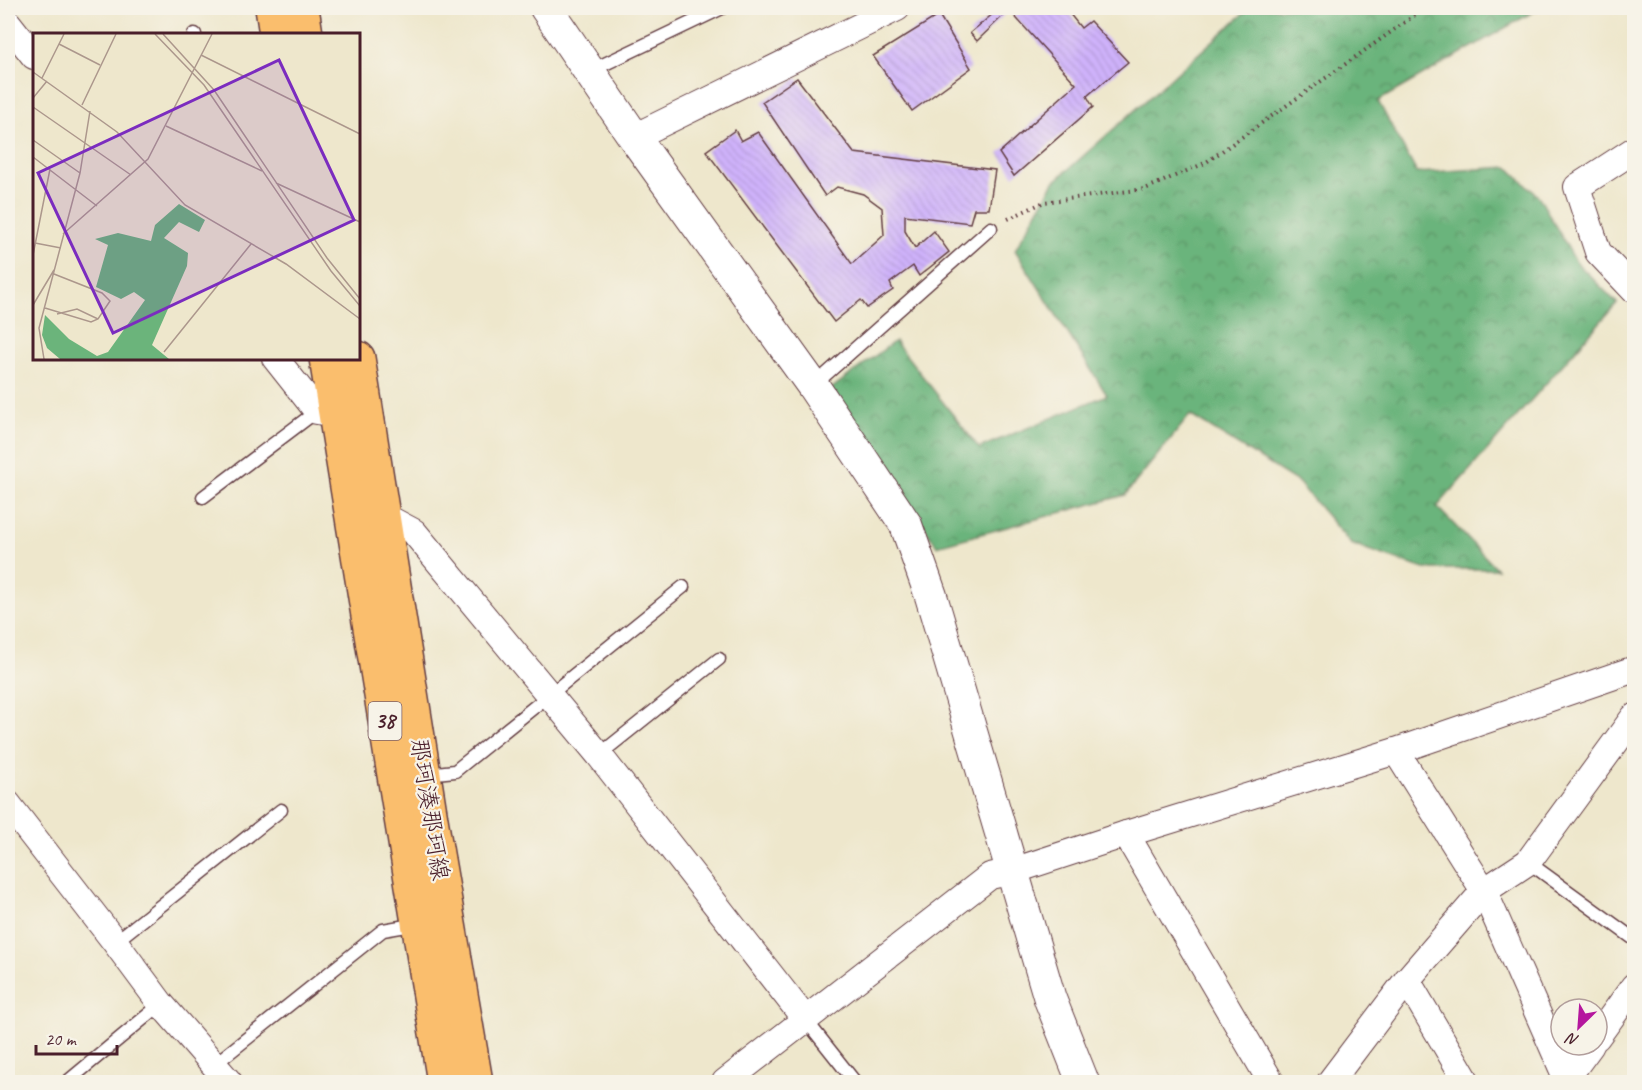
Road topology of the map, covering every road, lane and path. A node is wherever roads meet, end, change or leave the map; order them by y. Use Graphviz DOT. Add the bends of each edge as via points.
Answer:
graph roads {
  1 [pos="272,8"];
  2 [pos="302,8"];
  3 [pos="546,8"];
  4 [pos="722,8"];
  5 [pos="897,8"];
  6 [pos="1425,8"];
  7 [pos="8,23"];
  8 [pos="276,33"];
  9 [pos="306,33"];
  10 [pos="33,55"];
  11 [pos="589,71"];
  12 [pos="634,137"];
  13 [pos="1635,150"];
  14 [pos="991,228"];
  15 [pos="1635,290"];
  16 [pos="277,360"];
  17 [pos="327,360"];
  18 [pos="358,360"];
  19 [pos="813,386"];
  20 [pos="326,412"];
  21 [pos="203,497"];
  22 [pos="384,516"];
  23 [pos="682,587"];
  24 [pos="719,659"];
  25 [pos="1635,671"];
  26 [pos="550,695"];
  27 [pos="1635,717"];
  28 [pos="1396,751"];
  29 [pos="599,755"];
  30 [pos="424,774"];
  31 [pos="8,804"];
  32 [pos="281,810"];
  33 [pos="1126,834"];
  34 [pos="1528,862"];
  35 [pos="1013,871"];
  36 [pos="1484,891"];
  37 [pos="418,924"];
  38 [pos="1635,939"];
  39 [pos="115,942"];
  40 [pos="1407,980"];
  41 [pos="1635,986"];
  42 [pos="161,1004"];
  43 [pos="805,1019"];
  44 [pos="1609,1021"];
  45 [pos="1583,1057"];
  46 [pos="222,1073"];
  47 [pos="1567,1081"];
  48 [pos="67,1083"];
  49 [pos="444,1083"];
  50 [pos="476,1083"];
  51 [pos="725,1083"];
  52 [pos="855,1083"];
  53 [pos="1083,1083"];
  54 [pos="1271,1083"];
  55 [pos="1330,1083"];
  56 [pos="1467,1083"];
  1 -- 8 [label="main road"];
  2 -- 9 [label="main road"];
  3 -- 11 [label="street"];
  4 -- 11 [label="lane"];
  5 -- 12 [label="street"];
  6 -- 14 [label="path" via="1205,163 1145,189 1044,202"];
  7 -- 10 [label="street"];
  11 -- 12 [label="street"];
  12 -- 19 [label="street"];
  13 -- 15 [label="street" via="1577,187 1598,252"];
  14 -- 19 [label="lane"];
  16 -- 20 [label="street"];
  17 -- 20 [label="main road, 那珂湊那珂線 / 38"];
  18 -- 22 [label="main road, 那珂湊那珂線 / 38"];
  19 -- 35 [label="street" via="906,525"];
  20 -- 21 [label="lane"];
  20 -- 37 [label="main road, 那珂湊那珂線 / 38"];
  22 -- 26 [label="street" via="414,532"];
  22 -- 30 [label="main road, 那珂湊那珂線 / 38"];
  23 -- 26 [label="lane"];
  24 -- 29 [label="lane"];
  25 -- 28 [label="street"];
  26 -- 29 [label="street"];
  26 -- 30 [label="lane" via="455,771"];
  27 -- 34 [label="street"];
  28 -- 33 [label="street"];
  28 -- 36 [label="street"];
  29 -- 43 [label="street"];
  30 -- 50 [label="main road, 那珂湊那珂線 / 38"];
  31 -- 39 [label="street"];
  32 -- 39 [label="lane"];
  33 -- 35 [label="street"];
  33 -- 54 [label="street"];
  34 -- 36 [label="street"];
  34 -- 38 [label="lane"];
  35 -- 43 [label="street" via="990,876"];
  35 -- 53 [label="street" via="1050,999"];
  36 -- 40 [label="street"];
  36 -- 47 [label="street"];
  37 -- 46 [label="lane" via="383,930"];
  37 -- 49 [label="main road, 那珂湊那珂線 / 38"];
  39 -- 42 [label="street"];
  40 -- 55 [label="street"];
  40 -- 56 [label="street"];
  41 -- 44 [label="street"];
  42 -- 46 [label="street"];
  42 -- 48 [label="lane"];
  43 -- 51 [label="street"];
  43 -- 52 [label="lane"];
  45 -- 47 [label="street"];
}
